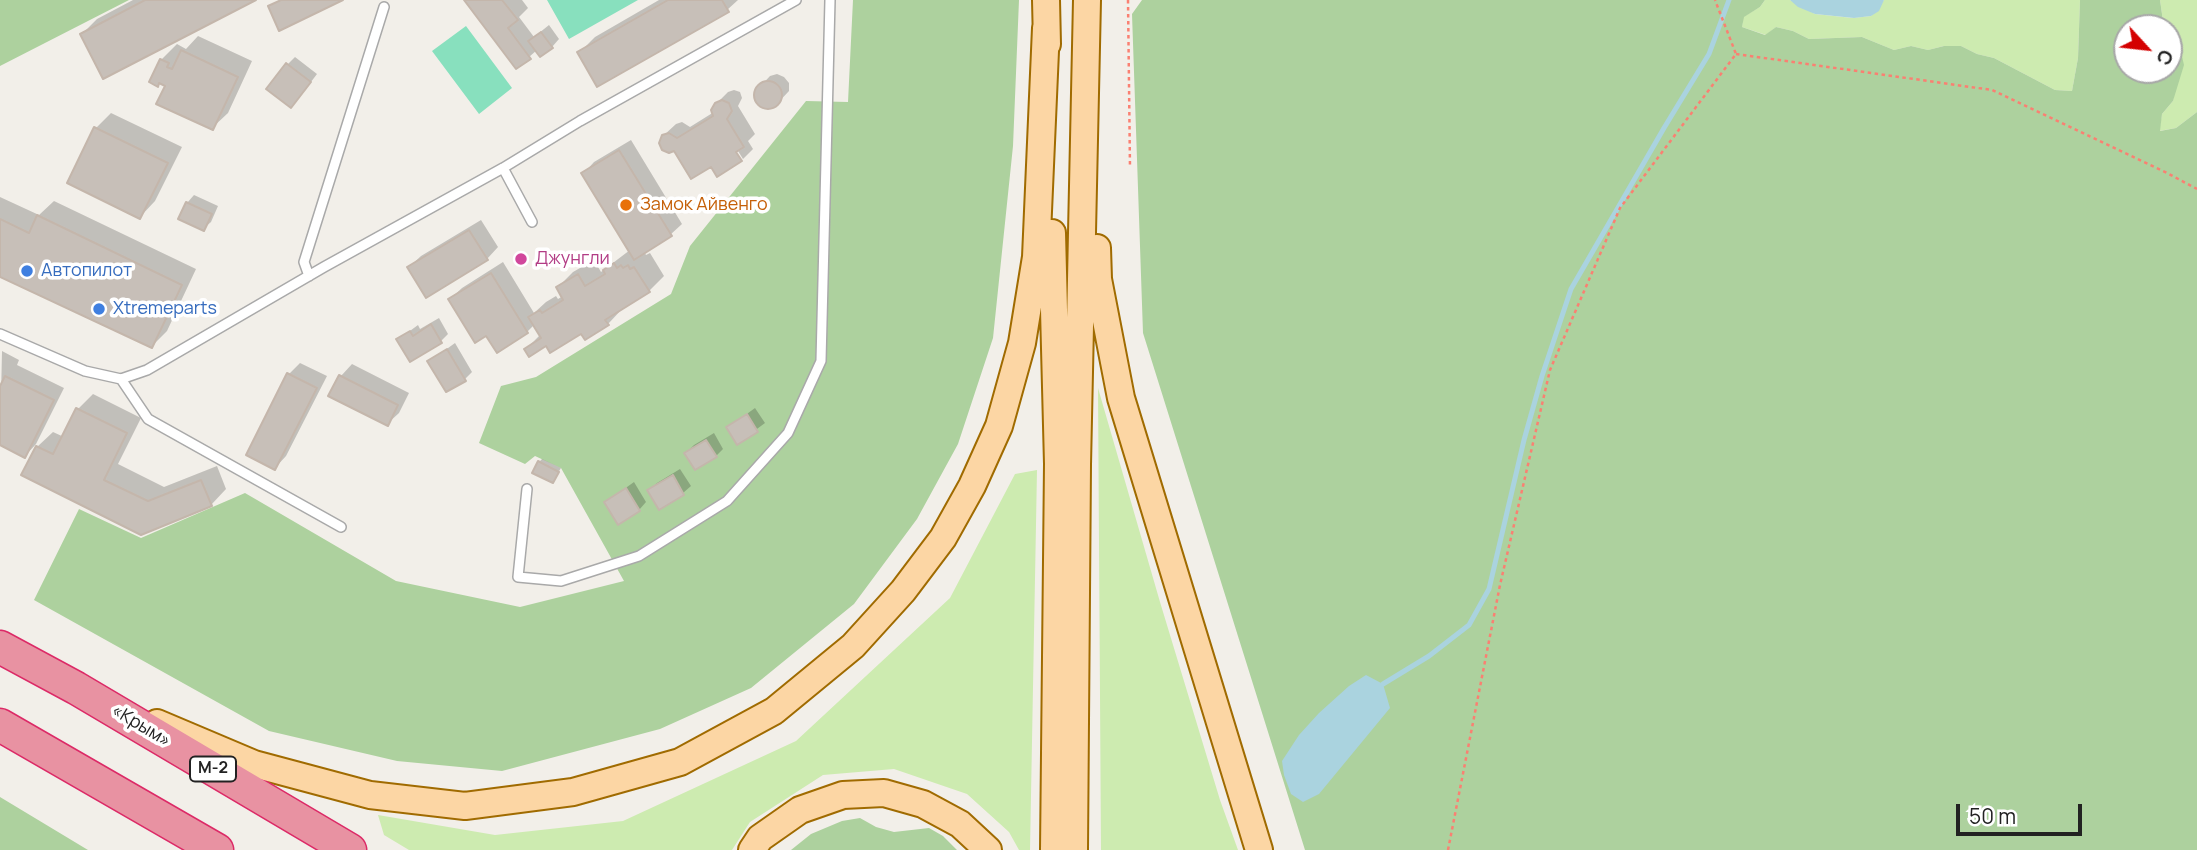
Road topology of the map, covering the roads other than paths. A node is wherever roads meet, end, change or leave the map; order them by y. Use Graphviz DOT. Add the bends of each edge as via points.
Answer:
graph roads {
  1 [pos="796,0"];
  2 [pos="830,0"];
  3 [pos="1046,0"];
  4 [pos="1087,0"];
  5 [pos="384,7"];
  6 [pos="1046,28"];
  7 [pos="1087,29"];
  8 [pos="503,168"];
  9 [pos="532,222"];
  10 [pos="309,276"];
  11 [pos="0,334"];
  12 [pos="121,379"];
  13 [pos="527,489"];
  14 [pos="341,527"];
  15 [pos="0,647"];
  16 [pos="76,688"];
  17 [pos="0,725"];
  18 [pos="217,850"];
  19 [pos="350,850"];
  20 [pos="752,850"];
  21 [pos="988,850"];
  22 [pos="1054,850"];
  23 [pos="1074,850"];
  24 [pos="1259,850"];
  1 -- 8 [label="lane"];
  2 -- 13 [label="lane" via="821,360 788,433 727,501 639,556 561,581 518,577"];
  3 -- 6 [label="main road"];
  4 -- 7 [label="main road"];
  5 -- 10 [label="lane" via="304,262"];
  6 -- 16 [label="main road" via="1036,257 1022,343 999,426 943,538 903,591 853,646 774,711 680,762 572,792 465,806 370,795 254,764"];
  6 -- 22 [label="main road" via="1058,464"];
  7 -- 23 [label="main road" via="1076,465"];
  7 -- 24 [label="main road" via="1098,279 1121,398"];
  8 -- 9 [label="lane"];
  8 -- 10 [label="lane"];
  10 -- 12 [label="lane" via="146,370"];
  11 -- 12 [label="lane" via="85,371"];
  12 -- 14 [label="lane" via="148,419"];
  15 -- 16 [label="highway, М-2"];
  16 -- 19 [label="highway, «Крым» / М-2"];
  17 -- 18 [label="highway"];
  20 -- 21 [label="main road" via="760,838 800,810 843,795 884,793 923,804 951,819"];
}
